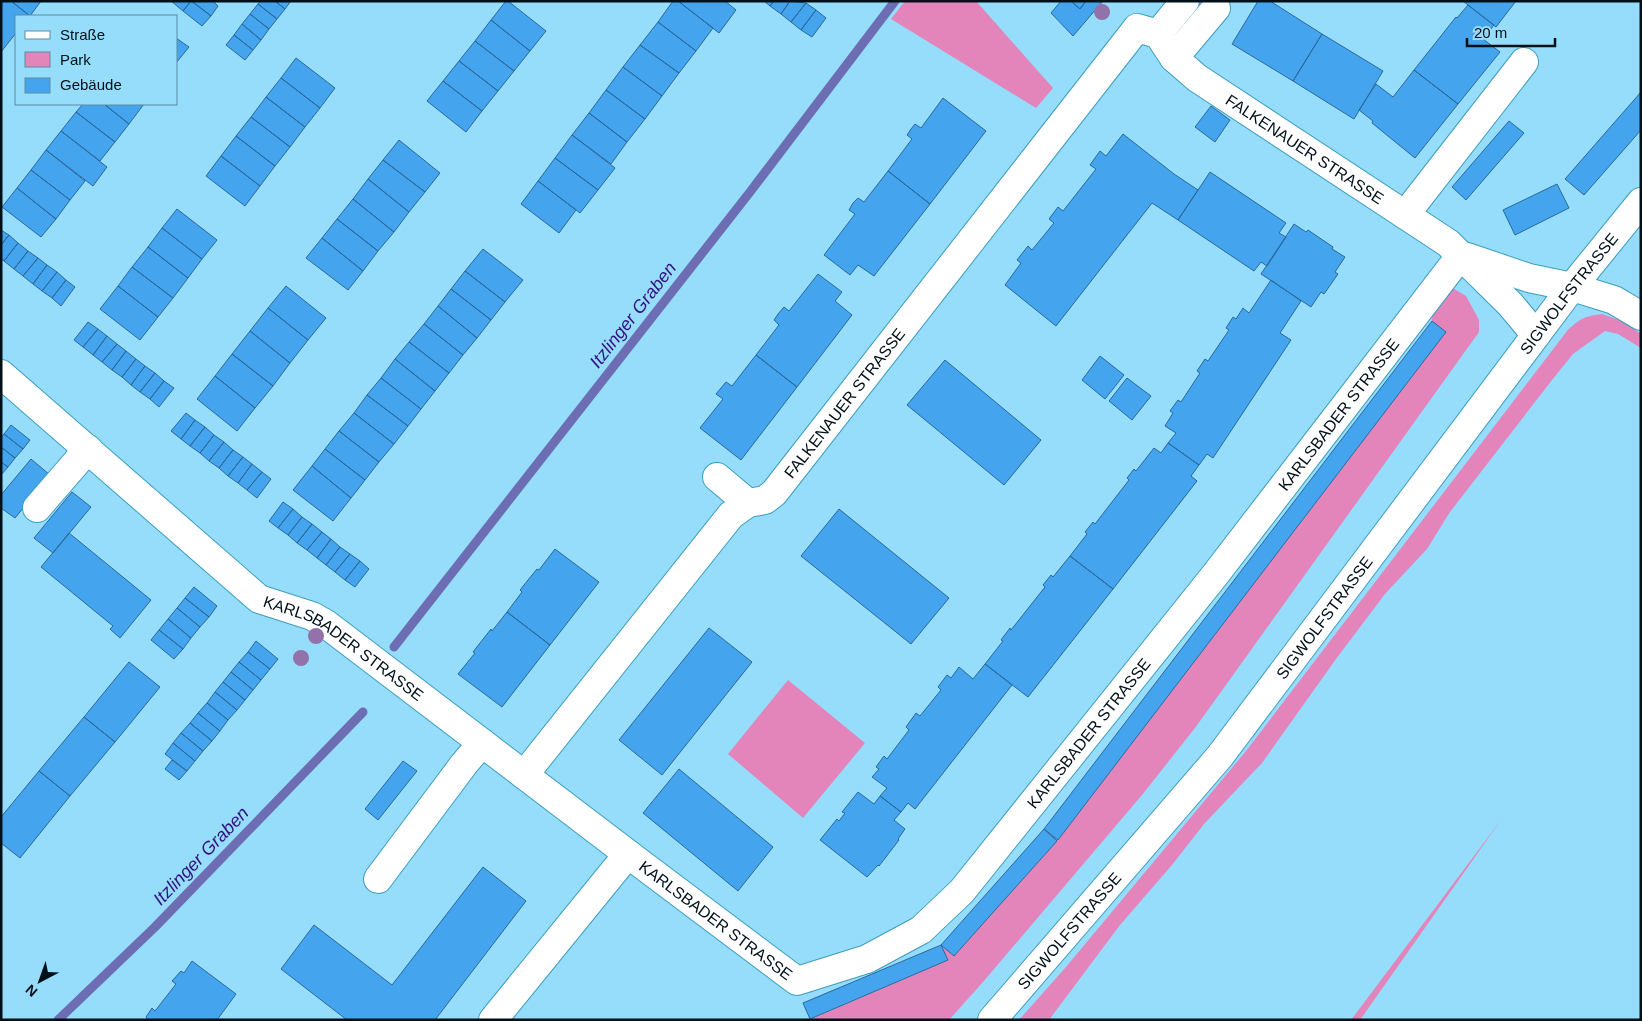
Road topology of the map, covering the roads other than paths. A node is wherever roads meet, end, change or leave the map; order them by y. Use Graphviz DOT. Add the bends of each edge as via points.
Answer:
graph roads {
  1 [pos="1185,1"];
  2 [pos="1216,8"];
  3 [pos="1158,34"];
  4 [pos="1174,58"];
  5 [pos="1524,62"];
  6 [pos="1641,202"];
  7 [pos="1405,215"];
  8 [pos="1461,255"];
  9 [pos="1572,287"];
  10 [pos="1641,316"];
  11 [pos="1536,335"];
  12 [pos="1,374"];
  13 [pos="88,449"];
  14 [pos="711,484"];
  15 [pos="37,508"];
  16 [pos="739,509"];
  17 [pos="482,743"];
  18 [pos="524,774"];
  19 [pos="628,854"];
  20 [pos="378,879"];
  21 [pos="493,1020"];
  22 [pos="992,1020"];
  1 -- 3 [label="street"];
  2 -- 4 [label="street"];
  3 -- 4 [label="street, FALKENAUER STRASSE"];
  3 -- 16 [label="street, FALKENAUER STRASSE" via="1137,28 774,493 765,500"];
  4 -- 7 [label="street, FALKENAUER STRASSE" via="1197,78"];
  5 -- 7 [label="street"];
  6 -- 9 [label="street, SIGWOLFSTRASSE"];
  7 -- 8 [label="street, FALKENAUER STRASSE"];
  8 -- 9 [label="street, FALKENAUER STRASSE" via="1529,278"];
  8 -- 11 [label="street, FALKENAUER STRASSE"];
  8 -- 19 [label="street, KARLSBADER STRASSE" via="1214,575 981,868 921,930 867,959 797,982"];
  9 -- 10 [label="street, FALKENAUER STRASSE" via="1614,300"];
  9 -- 11 [label="street, SIGWOLFSTRASSE"];
  11 -- 22 [label="street, SIGWOLFSTRASSE" via="1220,756"];
  12 -- 13 [label="street, KARLSBADER STRASSE"];
  13 -- 15 [label="street"];
  13 -- 17 [label="street, KARLSBADER STRASSE" via="259,599 312,616 326,624"];
  14 -- 16 [label="street"];
  16 -- 18 [label="street"];
  17 -- 18 [label="street, KARLSBADER STRASSE"];
  17 -- 20 [label="street"];
  18 -- 19 [label="street, KARLSBADER STRASSE"];
  19 -- 21 [label="street, KARLSBADER STRASSE"];
}
